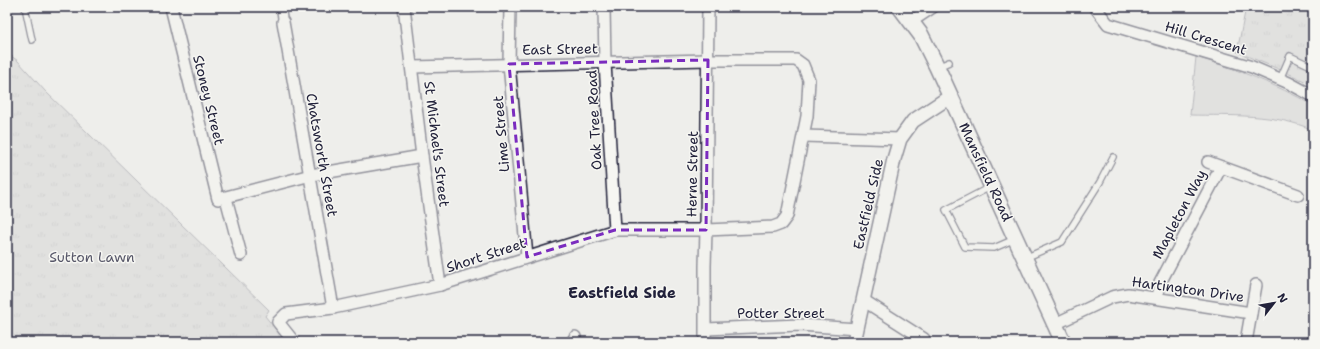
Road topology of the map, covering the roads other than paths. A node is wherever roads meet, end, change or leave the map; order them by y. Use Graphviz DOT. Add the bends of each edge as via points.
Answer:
graph roads {
  1 [pos="25,7"];
  2 [pos="171,7"];
  3 [pos="281,7"];
  4 [pos="404,7"];
  5 [pos="510,7"];
  6 [pos="604,7"];
  7 [pos="708,7"];
  8 [pos="900,7"];
  9 [pos="933,7"];
  10 [pos="1095,7"];
  11 [pos="912,21"];
  12 [pos="283,22"];
  13 [pos="32,40"];
  14 [pos="708,60"];
  15 [pos="605,63"];
  16 [pos="509,64"];
  17 [pos="412,67"];
  18 [pos="1313,67"];
  19 [pos="1280,79"];
  20 [pos="951,96"];
  21 [pos="1313,96"];
  22 [pos="804,136"];
  23 [pos="900,139"];
  24 [pos="422,156"];
  25 [pos="1112,156"];
  26 [pos="1208,162"];
  27 [pos="1221,167"];
  28 [pos="311,175"];
  29 [pos="992,186"];
  30 [pos="1298,195"];
  31 [pos="222,198"];
  32 [pos="615,230"];
  33 [pos="706,230"];
  34 [pos="1016,238"];
  35 [pos="241,255"];
  36 [pos="527,257"];
  37 [pos="1025,258"];
  38 [pos="1256,284"];
  39 [pos="440,285"];
  40 [pos="1157,297"];
  41 [pos="863,300"];
  42 [pos="333,308"];
  43 [pos="1251,313"];
  44 [pos="1055,324"];
  45 [pos="706,329"];
  46 [pos="857,329"];
  47 [pos="924,339"];
  48 [pos="294,342"];
  49 [pos="706,342"];
  50 [pos="854,342"];
  51 [pos="1063,342"];
  52 [pos="1246,342"];
  1 -- 13 [label="lane"];
  2 -- 31 [label="street, Stoney Street"];
  3 -- 12 [label="street, Chatsworth Street"];
  4 -- 17 [label="street, St Michael's Street"];
  5 -- 16 [label="street, Lime Street"];
  6 -- 15 [label="street, Oak Tree Road"];
  7 -- 14 [label="street, Herne Street"];
  8 -- 11 [label="main road, Mansfield Road"];
  9 -- 11 [label="street"];
  10 -- 19 [label="street, Hill Crescent" via="1108,24 1252,67"];
  11 -- 20 [label="main road, Mansfield Road" via="943,64"];
  12 -- 28 [label="street, Chatsworth Street"];
  14 -- 15 [label="street, East Street"];
  14 -- 22 [label="street, East Street" via="796,60 803,65 809,80"];
  14 -- 33 [label="street, Herne Street"];
  15 -- 16 [label="street, East Street"];
  15 -- 32 [label="street, Oak Tree Road"];
  16 -- 17 [label="street, East Street"];
  16 -- 36 [label="street, Lime Street"];
  17 -- 24 [label="street, St Michael's Street"];
  18 -- 19 [label="lane" via="1290,56"];
  19 -- 21 [label="street, Hill Crescent"];
  20 -- 23 [label="street, Eastfield Side" via="912,121"];
  20 -- 29 [label="main road, Mansfield Road"];
  22 -- 23 [label="street"];
  22 -- 33 [label="street, Short Street" via="787,216 781,224 773,227"];
  23 -- 41 [label="street, Eastfield Side"];
  24 -- 28 [label="street"];
  24 -- 39 [label="street, St Michael's Street"];
  25 -- 37 [label="lane" via="1100,182 1062,242"];
  26 -- 27 [label="street, Mapleton Way"];
  27 -- 30 [label="street, Mapleton Way"];
  27 -- 40 [label="street, Mapleton Way" via="1160,283"];
  28 -- 31 [label="street"];
  28 -- 42 [label="street, Chatsworth Street"];
  29 -- 34 [label="main road, Mansfield Road"];
  29 -- 34 [label="lane" via="946,210 965,247 994,248"];
  31 -- 35 [label="street, Stoney Street"];
  32 -- 33 [label="street, Short Street"];
  32 -- 36 [label="street, Short Street"];
  33 -- 45 [label="street, Herne Street"];
  34 -- 37 [label="main road, Mansfield Road"];
  36 -- 39 [label="street, Short Street"];
  37 -- 44 [label="main road, Mansfield Road"];
  38 -- 43 [label="street"];
  39 -- 42 [label="street, Short Street"];
  40 -- 43 [label="street, Hartington Drive"];
  40 -- 44 [label="street, Hartington Drive" via="1128,294 1112,297"];
  41 -- 46 [label="street, Eastfield Side"];
  41 -- 47 [label="street"];
  42 -- 48 [label="street, Short Street" via="286,314 278,322"];
  43 -- 52 [label="street"];
  44 -- 51 [label="main road, Mansfield Road"];
  45 -- 46 [label="street, Potter Street" via="800,325"];
  45 -- 49 [label="street, Herne Street"];
  46 -- 50 [label="street, Eastfield Side"];
}
